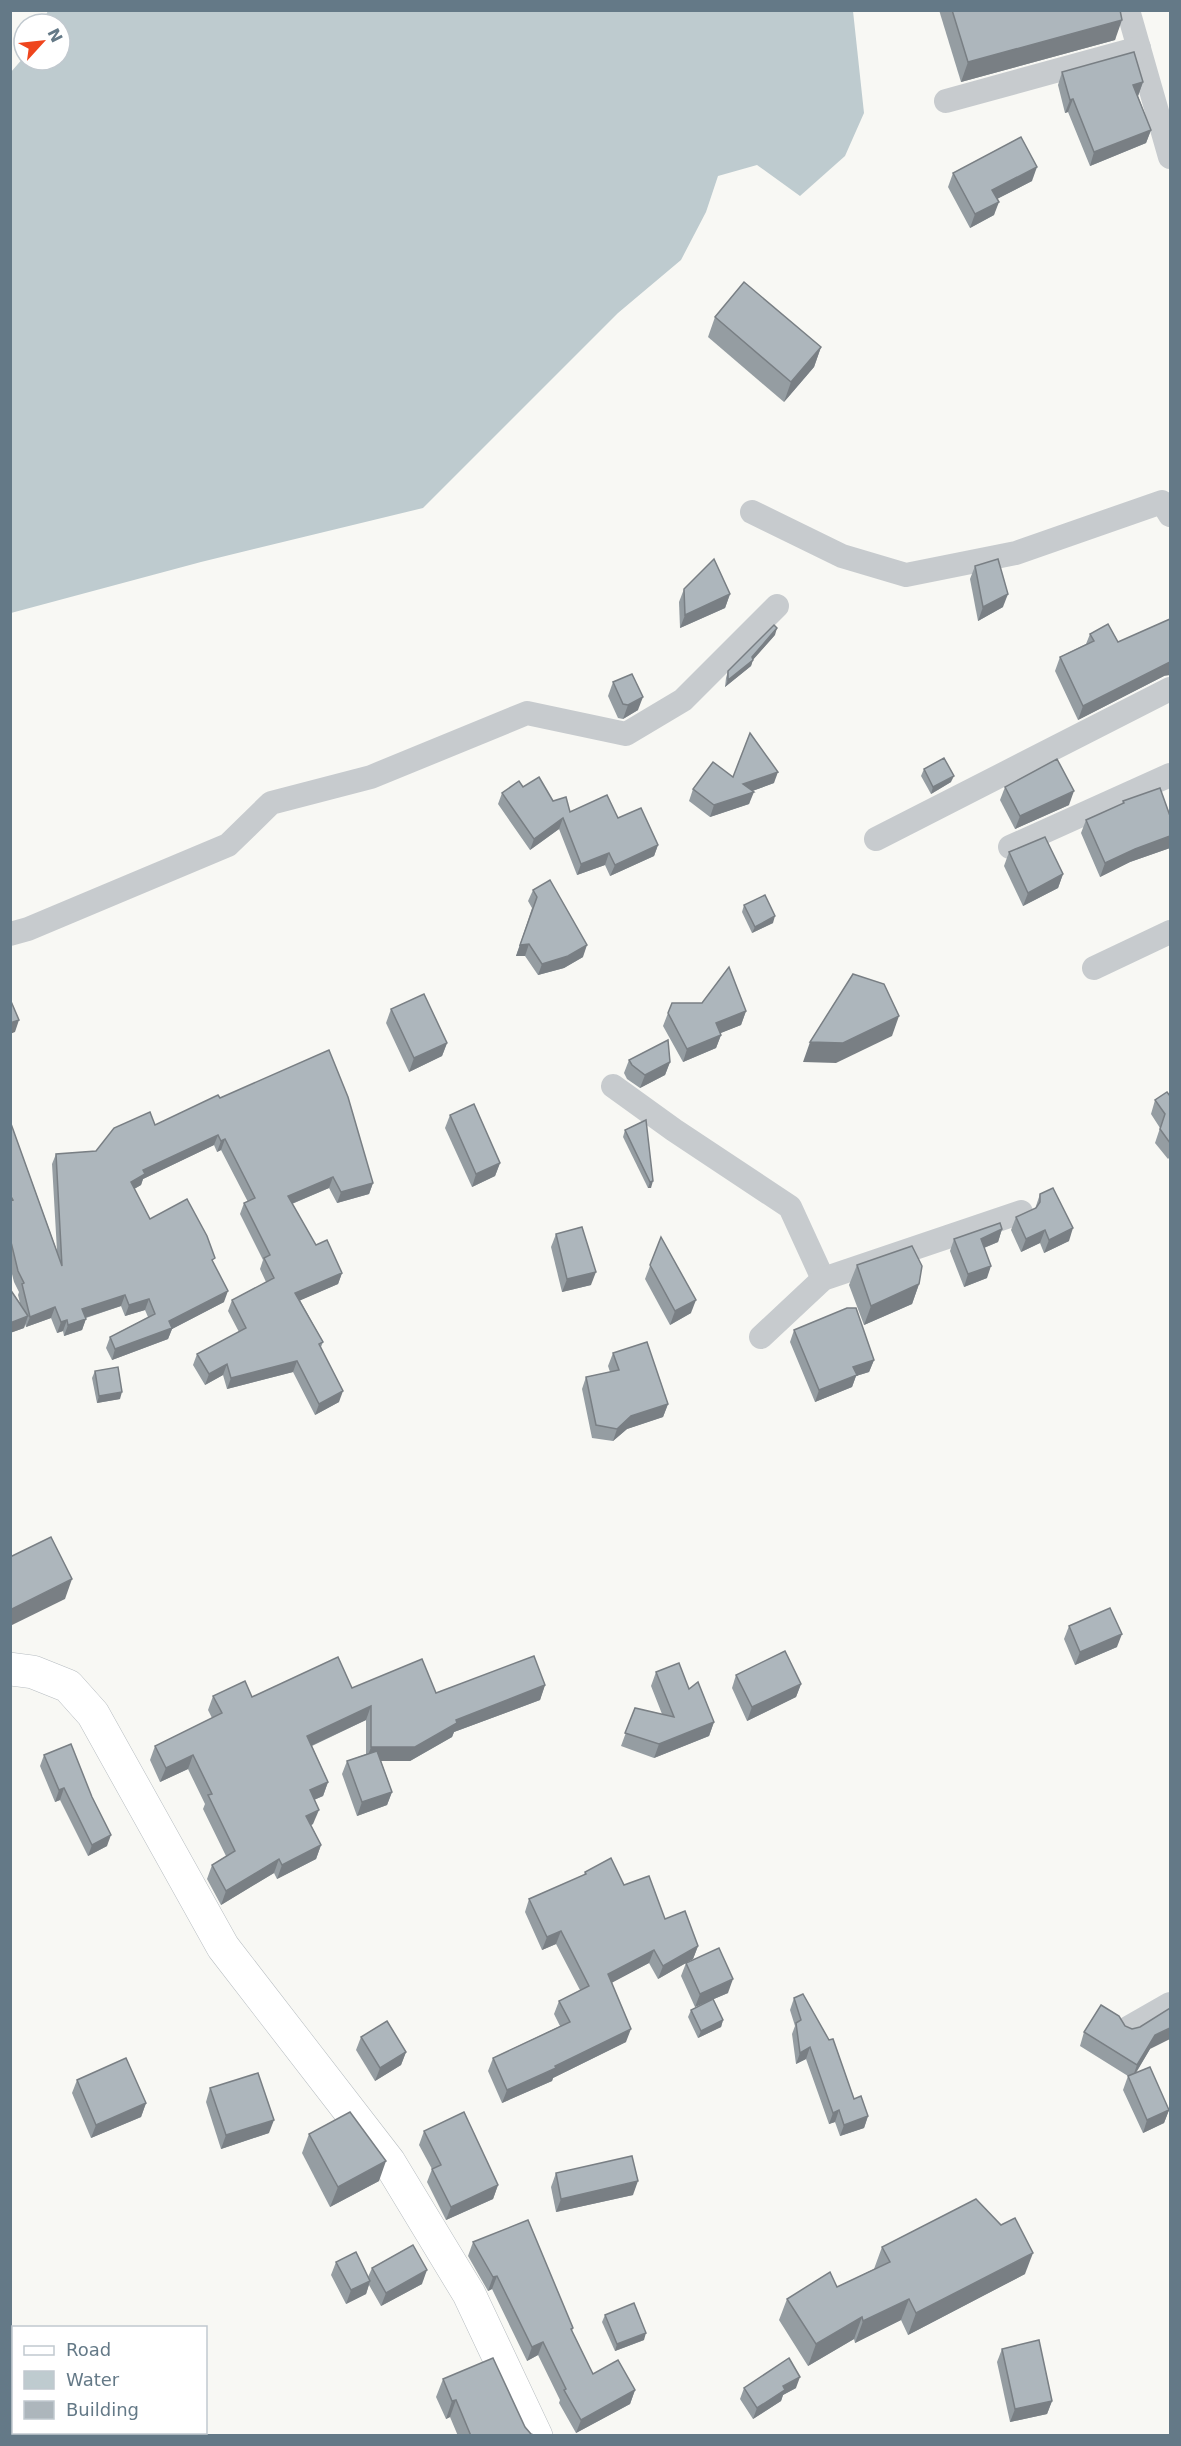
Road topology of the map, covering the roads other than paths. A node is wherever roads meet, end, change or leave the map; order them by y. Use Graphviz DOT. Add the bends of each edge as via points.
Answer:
graph roads {
  1 [pos="1128,10"];
  2 [pos="1139,48"];
  3 [pos="946,101"];
  4 [pos="1170,157"];
  5 [pos="752,512"];
  6 [pos="1170,515"];
  7 [pos="777,606"];
  8 [pos="1170,689"];
  9 [pos="1170,775"];
  10 [pos="876,839"];
  11 [pos="1010,847"];
  12 [pos="1170,932"];
  13 [pos="10,933"];
  14 [pos="1094,968"];
  15 [pos="613,1086"];
  16 [pos="1021,1212"];
  17 [pos="823,1279"];
  18 [pos="761,1337"];
  19 [pos="10,1669"];
  20 [pos="1170,2004"];
  21 [pos="1128,2028"];
  22 [pos="536,2436"];
  1 -- 2 [label="street"];
  2 -- 3 [label="street"];
  2 -- 4 [label="street"];
  5 -- 6 [label="street" via="842,556 906,575 1016,554 1162,502"];
  7 -- 13 [label="street" via="683,700 626,734 527,713 371,777 271,803 228,845"];
  8 -- 10 [label="street"];
  9 -- 11 [label="street"];
  12 -- 14 [label="street"];
  15 -- 17 [label="street" via="790,1207"];
  16 -- 17 [label="street"];
  17 -- 18 [label="street"];
  19 -- 22 [label="main road" via="33,1672 68,1686 93,1714 223,1947 389,2162 469,2294"];
  20 -- 21 [label="street"];
}
